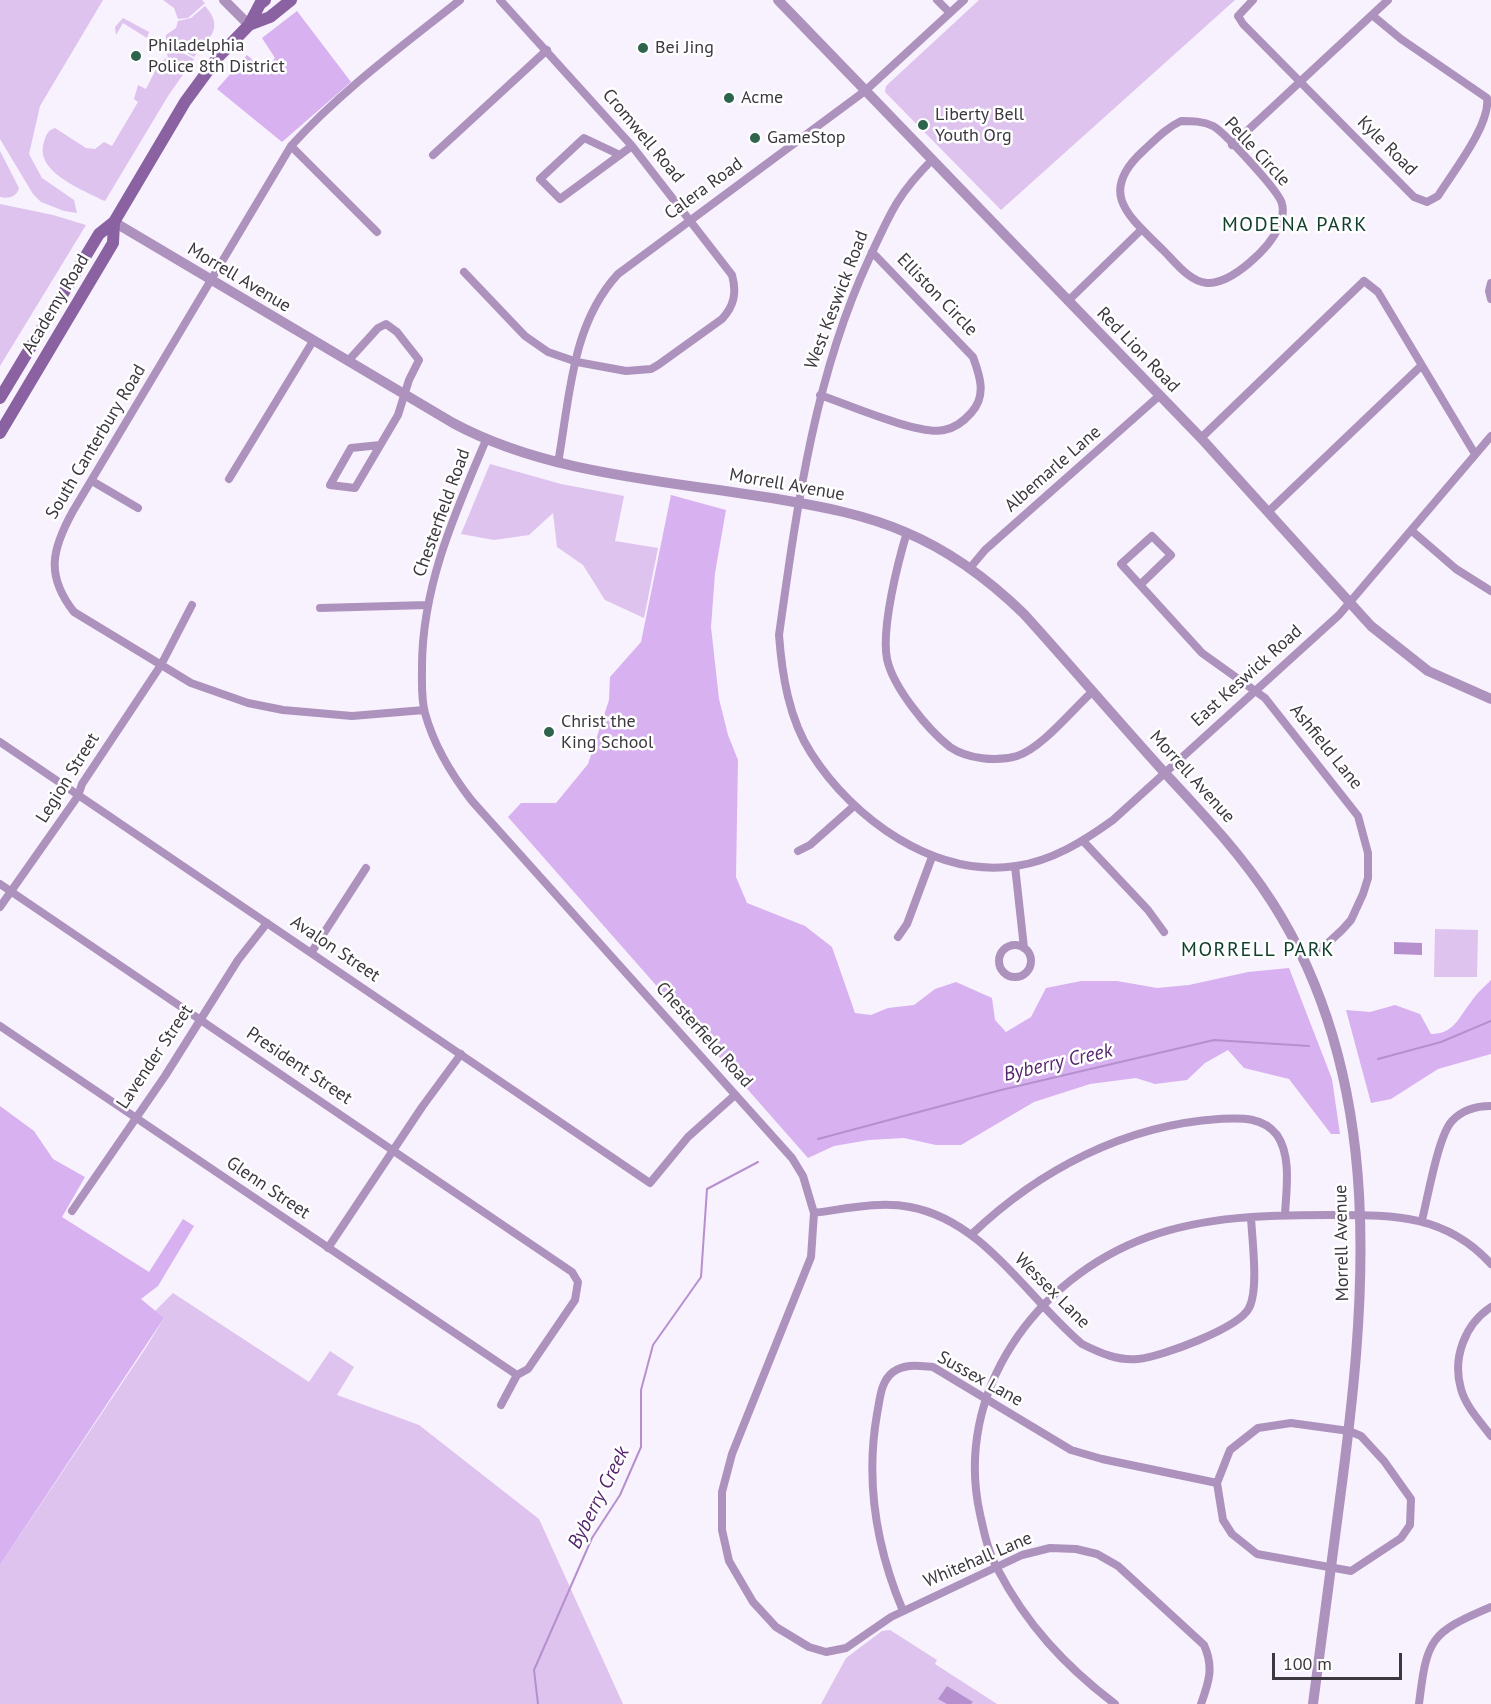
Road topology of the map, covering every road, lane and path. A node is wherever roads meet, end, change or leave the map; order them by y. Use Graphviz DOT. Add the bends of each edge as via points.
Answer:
graph roads {
  1 [pos="224,0"];
  2 [pos="265,0"];
  3 [pos="291,0"];
  4 [pos="460,0"];
  5 [pos="500,0"];
  6 [pos="778,0"];
  7 [pos="937,0"];
  8 [pos="964,0"];
  9 [pos="1253,0"];
  10 [pos="1388,0"];
  11 [pos="950,13"];
  12 [pos="1372,15"];
  13 [pos="249,25"];
  14 [pos="547,50"];
  15 [pos="1300,82"];
  16 [pos="865,91"];
  17 [pos="1232,145"];
  18 [pos="291,146"];
  19 [pos="632,146"];
  20 [pos="620,154"];
  21 [pos="434,155"];
  22 [pos="932,160"];
  23 [pos="690,220"];
  24 [pos="114,222"];
  25 [pos="1142,229"];
  26 [pos="376,232"];
  27 [pos="872,252"];
  28 [pos="464,272"];
  29 [pos="211,281"];
  30 [pos="1491,283"];
  31 [pos="1491,299"];
  32 [pos="1068,301"];
  33 [pos="313,340"];
  34 [pos="348,361"];
  35 [pos="577,362"];
  36 [pos="1421,366"];
  37 [pos="404,395"];
  38 [pos="820,395"];
  39 [pos="1159,396"];
  40 [pos="0,398"];
  41 [pos="0,433"];
  42 [pos="1491,436"];
  43 [pos="1201,438"];
  44 [pos="486,440"];
  45 [pos="381,445"];
  46 [pos="1476,454"];
  47 [pos="558,463"];
  48 [pos="229,479"];
  49 [pos="92,481"];
  50 [pos="800,503"];
  51 [pos="138,508"];
  52 [pos="1268,512"];
  53 [pos="1412,531"];
  54 [pos="907,532"];
  55 [pos="970,568"];
  56 [pos="1141,584"];
  57 [pos="1491,591"];
  58 [pos="1350,602"];
  59 [pos="192,605"];
  60 [pos="428,605"];
  61 [pos="320,608"];
  62 [pos="161,665"];
  63 [pos="1255,690"];
  64 [pos="1093,691"];
  65 [pos="1491,699"];
  66 [pos="424,710"];
  67 [pos="0,742"];
  68 [pos="1165,772"];
  69 [pos="78,796"];
  70 [pos="854,806"];
  71 [pos="1084,842"];
  72 [pos="798,851"];
  73 [pos="932,857"];
  74 [pos="1015,866"];
  75 [pos="366,868"];
  76 [pos="0,884"];
  77 [pos="12,892"];
  78 [pos="0,907"];
  79 [pos="267,923"];
  80 [pos="1164,932"];
  81 [pos="898,937"];
  82 [pos="1024,948"];
  83 [pos="311,953"];
  84 [pos="1302,958"];
  85 [pos="200,1020"];
  86 [pos="0,1026"];
  87 [pos="461,1054"];
  88 [pos="735,1095"];
  89 [pos="1491,1106"];
  90 [pos="135,1118"];
  91 [pos="394,1150"];
  92 [pos="72,1211"];
  93 [pos="814,1213"];
  94 [pos="1286,1215"];
  95 [pos="1360,1215"];
  96 [pos="1251,1217"];
  97 [pos="1422,1220"];
  98 [pos="972,1234"];
  99 [pos="328,1248"];
  100 [pos="1491,1264"];
  101 [pos="1042,1306"];
  102 [pos="1491,1307"];
  103 [pos="517,1375"];
  104 [pos="985,1398"];
  105 [pos="501,1405"];
  106 [pos="1349,1431"];
  107 [pos="1491,1436"];
  108 [pos="1217,1483"];
  109 [pos="1331,1566"];
  110 [pos="996,1567"];
  111 [pos="1491,1607"];
  112 [pos="903,1611"];
  113 [pos="826,1652"];
  114 [pos="1115,1704"];
  115 [pos="1201,1704"];
  116 [pos="1313,1704"];
  117 [pos="1419,1704"];
  1 -- 13 [label="street"];
  2 -- 13 [label="main road, Academy Road"];
  3 -- 13 [label="main road, Academy Road" via="270,17"];
  4 -- 18 [label="street, South Canterbury Road" via="348,89"];
  5 -- 14 [label="street, Cromwell Road"];
  6 -- 16 [label="street, Red Lion Road"];
  7 -- 11 [label="street"];
  8 -- 11 [label="street, Calera Road"];
  9 -- 15 [label="street, Kyle Road" via="1238,16"];
  10 -- 12 [label="street"];
  11 -- 16 [label="street, Calera Road"];
  12 -- 15 [label="street"];
  12 -- 15 [label="street, Kyle Road" via="1487,98 1489,111 1482,126 1438,196 1427,202 1414,197"];
  13 -- 24 [label="main road, Academy Road" via="218,57 185,102"];
  14 -- 19 [label="street, Cromwell Road"];
  14 -- 21 [label="street"];
  15 -- 17 [label="street"];
  16 -- 22 [label="street, Red Lion Road"];
  16 -- 23 [label="street, Calera Road"];
  17 -- 25 [label="street, Pelle Circle" via="1214,126 1181,121 1170,126 1126,167 1120,180 1120,196 1127,212"];
  17 -- 25 [label="street, Pelle Circle" via="1275,190 1282,204 1275,236 1236,273 1205,283 1189,275"];
  18 -- 26 [label="street"];
  18 -- 29 [label="street, South Canterbury Road"];
  19 -- 20 [label="street"];
  19 -- 23 [label="street, Cromwell Road"];
  20 -- 20 [label="street" via="584,138 540,179 560,199"];
  22 -- 27 [label="street, West Keswick Road" via="899,196"];
  22 -- 32 [label="street, Red Lion Road"];
  23 -- 35 [label="street, Calera Road" via="618,274 603,291 583,328"];
  23 -- 35 [label="street, Cromwell Road" via="732,275 735,294 722,319 651,369 626,371"];
  24 -- 29 [label="street, Morrell Avenue"];
  24 -- 40 [label="main road, Academy Road" via="99,234"];
  24 -- 41 [label="main road, Academy Road" via="113,243"];
  25 -- 32 [label="street"];
  27 -- 38 [label="street, West Keswick Road" via="844,318"];
  27 -- 38 [label="street, Elliston Circle" via="973,357 981,379 981,397 960,424 944,431 923,429"];
  28 -- 35 [label="street" via="538,347"];
  29 -- 33 [label="street, Morrell Avenue"];
  29 -- 49 [label="street, South Canterbury Road"];
  30 -- 31 [label="street"];
  32 -- 39 [label="street, Red Lion Road"];
  33 -- 34 [label="street, Morrell Avenue"];
  33 -- 48 [label="street"];
  34 -- 37 [label="street, Morrell Avenue"];
  34 -- 37 [label="street" via="386,324 419,360"];
  35 -- 47 [label="street, Calera Road"];
  36 -- 43 [label="street" via="1378,292 1364,281"];
  36 -- 46 [label="street"];
  36 -- 52 [label="street"];
  37 -- 44 [label="street, Morrell Avenue"];
  37 -- 45 [label="street"];
  38 -- 50 [label="street, West Keswick Road"];
  39 -- 43 [label="street, Red Lion Road"];
  39 -- 55 [label="street, Albemarle Lane" via="985,550"];
  42 -- 46 [label="street, East Keswick Road"];
  43 -- 52 [label="street, Red Lion Road"];
  44 -- 47 [label="street, Morrell Avenue"];
  44 -- 60 [label="street, Chesterfield Road" via="457,508"];
  45 -- 45 [label="street" via="351,448 330,485 355,488"];
  46 -- 53 [label="street, East Keswick Road"];
  47 -- 50 [label="street, Morrell Avenue"];
  49 -- 51 [label="street"];
  49 -- 62 [label="street, South Canterbury Road" via="60,534 54,556 55,578 62,597 74,612"];
  50 -- 54 [label="street, Morrell Avenue" via="849,513"];
  50 -- 70 [label="street, West Keswick Road" via="779,635 781,666 789,699 811,752"];
  52 -- 58 [label="street, Red Lion Road"];
  53 -- 57 [label="street" via="1456,569"];
  53 -- 58 [label="street, East Keswick Road"];
  54 -- 55 [label="street, Morrell Avenue"];
  54 -- 64 [label="street" via="887,632 887,659 904,698 950,747 972,757 1016,756 1032,748"];
  55 -- 64 [label="street, Morrell Avenue" via="1024,614"];
  56 -- 56 [label="street, Ashfield Lane" via="1121,564 1152,536 1171,555"];
  56 -- 63 [label="street, Ashfield Lane" via="1202,653"];
  58 -- 63 [label="street, East Keswick Road"];
  58 -- 65 [label="street, Red Lion Road" via="1371,626 1428,671"];
  59 -- 62 [label="street, Legion Street"];
  60 -- 61 [label="street"];
  60 -- 66 [label="street, Chesterfield Road" via="422,649"];
  62 -- 66 [label="street, South Canterbury Road" via="222,695 283,710 352,716"];
  62 -- 69 [label="street, Legion Street" via="82,784"];
  63 -- 68 [label="street, East Keswick Road"];
  63 -- 84 [label="street, Ashfield Lane" via="1353,806 1366,840 1368,878 1357,909 1328,943"];
  64 -- 68 [label="street, Morrell Avenue"];
  66 -- 88 [label="street, Chesterfield Road" via="452,775 472,801"];
  67 -- 69 [label="street, Avalon Street"];
  68 -- 71 [label="street, East Keswick Road"];
  68 -- 84 [label="street, Morrell Avenue" via="1244,861 1282,918"];
  69 -- 77 [label="street, Legion Street"];
  69 -- 79 [label="street, Avalon Street"];
  70 -- 72 [label="street"];
  70 -- 73 [label="street, East Keswick Road" via="892,836"];
  71 -- 74 [label="street, East Keswick Road"];
  71 -- 80 [label="street"];
  73 -- 74 [label="street, East Keswick Road"];
  73 -- 81 [label="street" via="907,924"];
  74 -- 82 [label="street"];
  75 -- 83 [label="street"];
  76 -- 77 [label="street, President Street"];
  77 -- 78 [label="street, Legion Street"];
  77 -- 85 [label="street, President Street"];
  79 -- 83 [label="street, Avalon Street"];
  79 -- 85 [label="street, Lavender Street"];
  83 -- 87 [label="street, Avalon Street"];
  84 -- 95 [label="street, Morrell Avenue" via="1330,1024 1347,1089 1355,1134"];
  85 -- 90 [label="street, Lavender Street"];
  85 -- 91 [label="street, President Street"];
  86 -- 90 [label="street, Glenn Street"];
  87 -- 88 [label="street, Avalon Street" via="650,1184 688,1137"];
  87 -- 91 [label="street"];
  88 -- 93 [label="street, Chesterfield Road" via="792,1158 803,1176"];
  89 -- 97 [label="street" via="1475,1107 1452,1120 1444,1134"];
  90 -- 92 [label="street, Lavender Street"];
  90 -- 99 [label="street, Glenn Street"];
  91 -- 99 [label="street"];
  91 -- 103 [label="street, President Street" via="577,1277 578,1291 571,1307 528,1369"];
  93 -- 98 [label="street, Wessex Lane" via="873,1205 910,1207 950,1221"];
  93 -- 113 [label="street, Chesterfield Road" via="810,1257 732,1454 721,1512 729,1561 753,1602 776,1627 809,1647"];
  94 -- 95 [label="street"];
  94 -- 96 [label="street"];
  94 -- 98 [label="street" via="1286,1170 1281,1144 1264,1124 1244,1117 1182,1123 1106,1146 1024,1190"];
  95 -- 97 [label="street"];
  95 -- 106 [label="street, Morrell Avenue" via="1359,1341"];
  96 -- 101 [label="street" via="1185,1226 1148,1237 1083,1271"];
  96 -- 101 [label="street, Wessex Lane" via="1253,1295 1240,1320 1224,1328 1153,1356 1122,1359 1082,1344"];
  97 -- 100 [label="street" via="1455,1235"];
  98 -- 101 [label="street, Wessex Lane"];
  99 -- 103 [label="street, Glenn Street"];
  101 -- 104 [label="street" via="1002,1358"];
  102 -- 107 [label="street" via="1470,1326 1458,1367 1465,1398"];
  103 -- 105 [label="street"];
  104 -- 108 [label="street, Sussex Lane" via="1085,1455"];
  104 -- 110 [label="street" via="976,1438 976,1496"];
  104 -- 112 [label="street, Sussex Lane" via="933,1367 911,1365 893,1372 882,1387 872,1442 873,1501 880,1548"];
  106 -- 108 [label="street" via="1291,1423 1258,1428 1230,1450"];
  106 -- 109 [label="street, Morrell Avenue"];
  106 -- 109 [label="street" via="1370,1445 1407,1491 1411,1519 1401,1538 1360,1566 1351,1571"];
  108 -- 109 [label="street" via="1223,1520 1245,1546 1272,1558"];
  109 -- 116 [label="street, Morrell Avenue"];
  110 -- 112 [label="street, Whitehall Lane"];
  110 -- 114 [label="street" via="1033,1628 1057,1656"];
  110 -- 115 [label="street, Whitehall Lane" via="1050,1548 1096,1554 1118,1566 1204,1645 1210,1658 1210,1672"];
  111 -- 117 [label="street" via="1439,1633 1429,1650"];
  112 -- 113 [label="street, Whitehall Lane" via="846,1648"];
}
